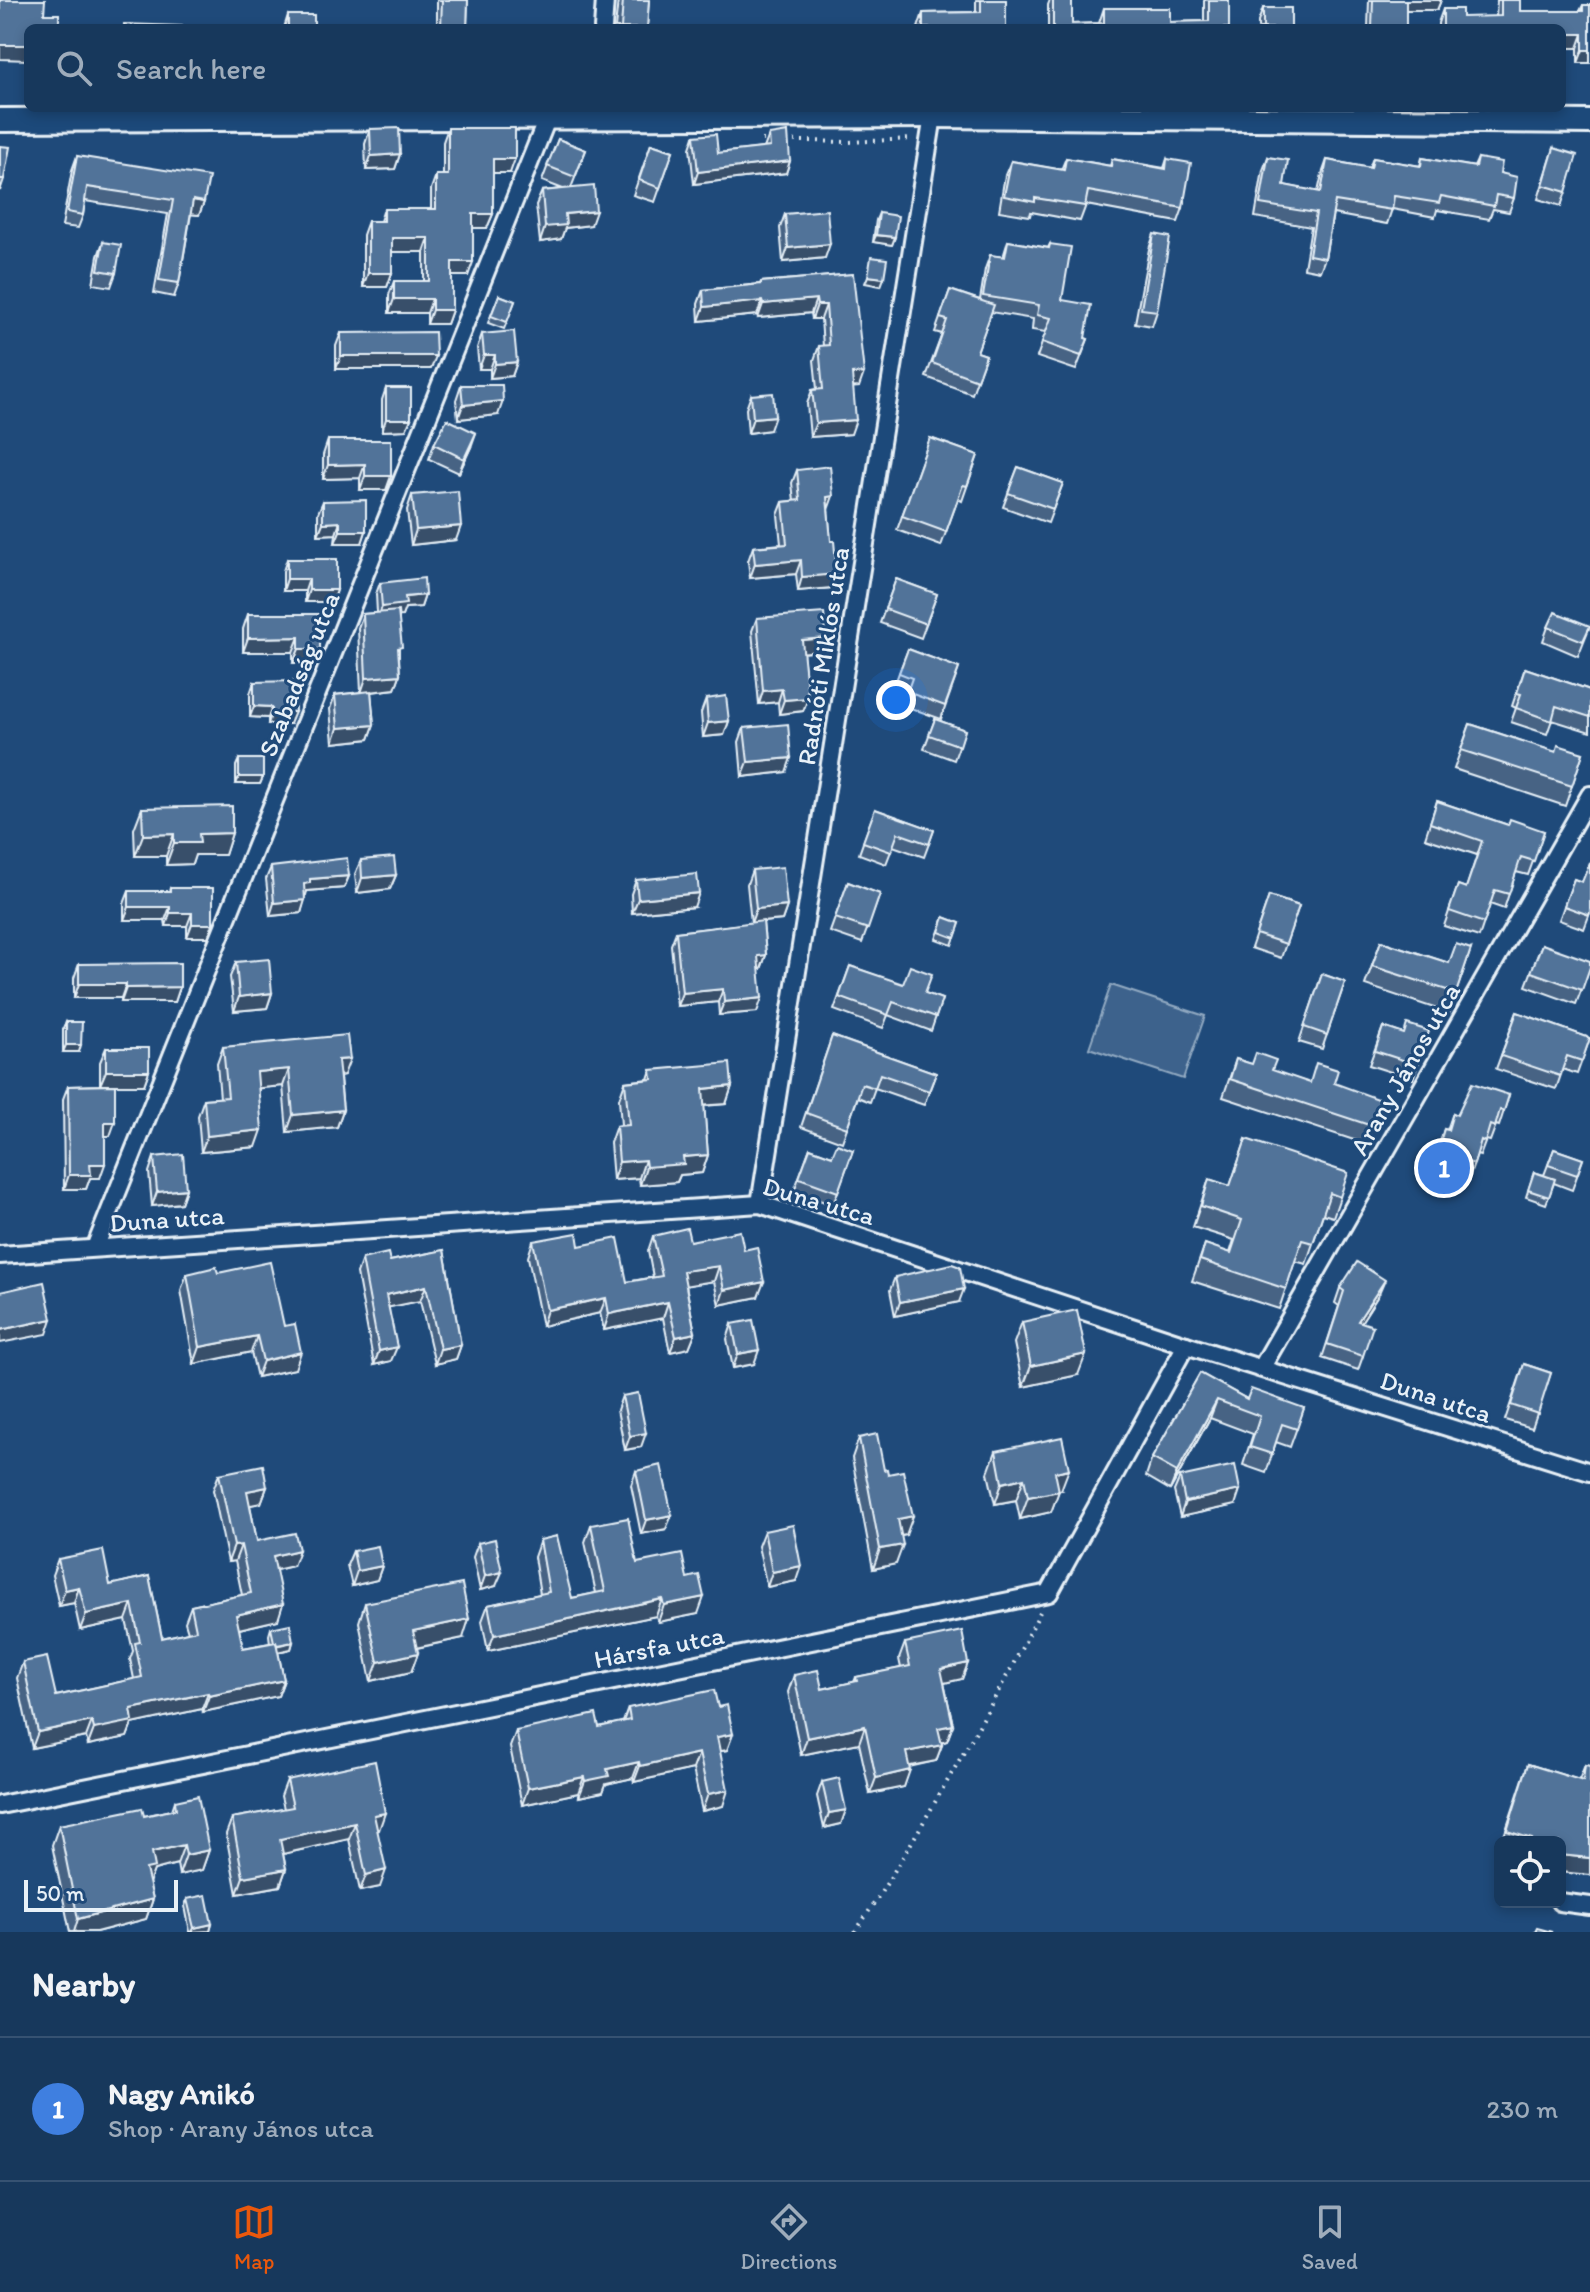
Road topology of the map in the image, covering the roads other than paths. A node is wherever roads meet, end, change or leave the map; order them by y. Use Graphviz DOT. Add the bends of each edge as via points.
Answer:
graph roads {
  1 [pos="605,0"];
  2 [pos="603,24"];
  3 [pos="595,113"];
  4 [pos="933,116"];
  5 [pos="547,119"];
  6 [pos="0,120"];
  7 [pos="1590,122"];
  8 [pos="1590,795"];
  9 [pos="760,1204"];
  10 [pos="95,1248"];
  11 [pos="0,1255"];
  12 [pos="1186,1345"];
  13 [pos="1262,1367"];
  14 [pos="1590,1472"];
  15 [pos="0,1805"];
  16 [pos="1566,1903"];
  17 [pos="1590,1906"];
  1 -- 2 [label="street"];
  3 -- 4 [label="main road"];
  3 -- 5 [label="main road"];
  4 -- 7 [label="main road"];
  4 -- 9 [label="street, Radnóti Miklós utca"];
  5 -- 6 [label="main road"];
  5 -- 10 [label="street, Szabadság utca"];
  8 -- 13 [label="street, Arany János utca"];
  9 -- 10 [label="street, Duna utca"];
  9 -- 12 [label="street, Duna utca"];
  10 -- 11 [label="street, Duna utca"];
  12 -- 13 [label="street, Duna utca"];
  12 -- 15 [label="street, Hársfa utca" via="1049,1593"];
  13 -- 14 [label="street, Duna utca"];
  16 -- 17 [label="street"];
}
